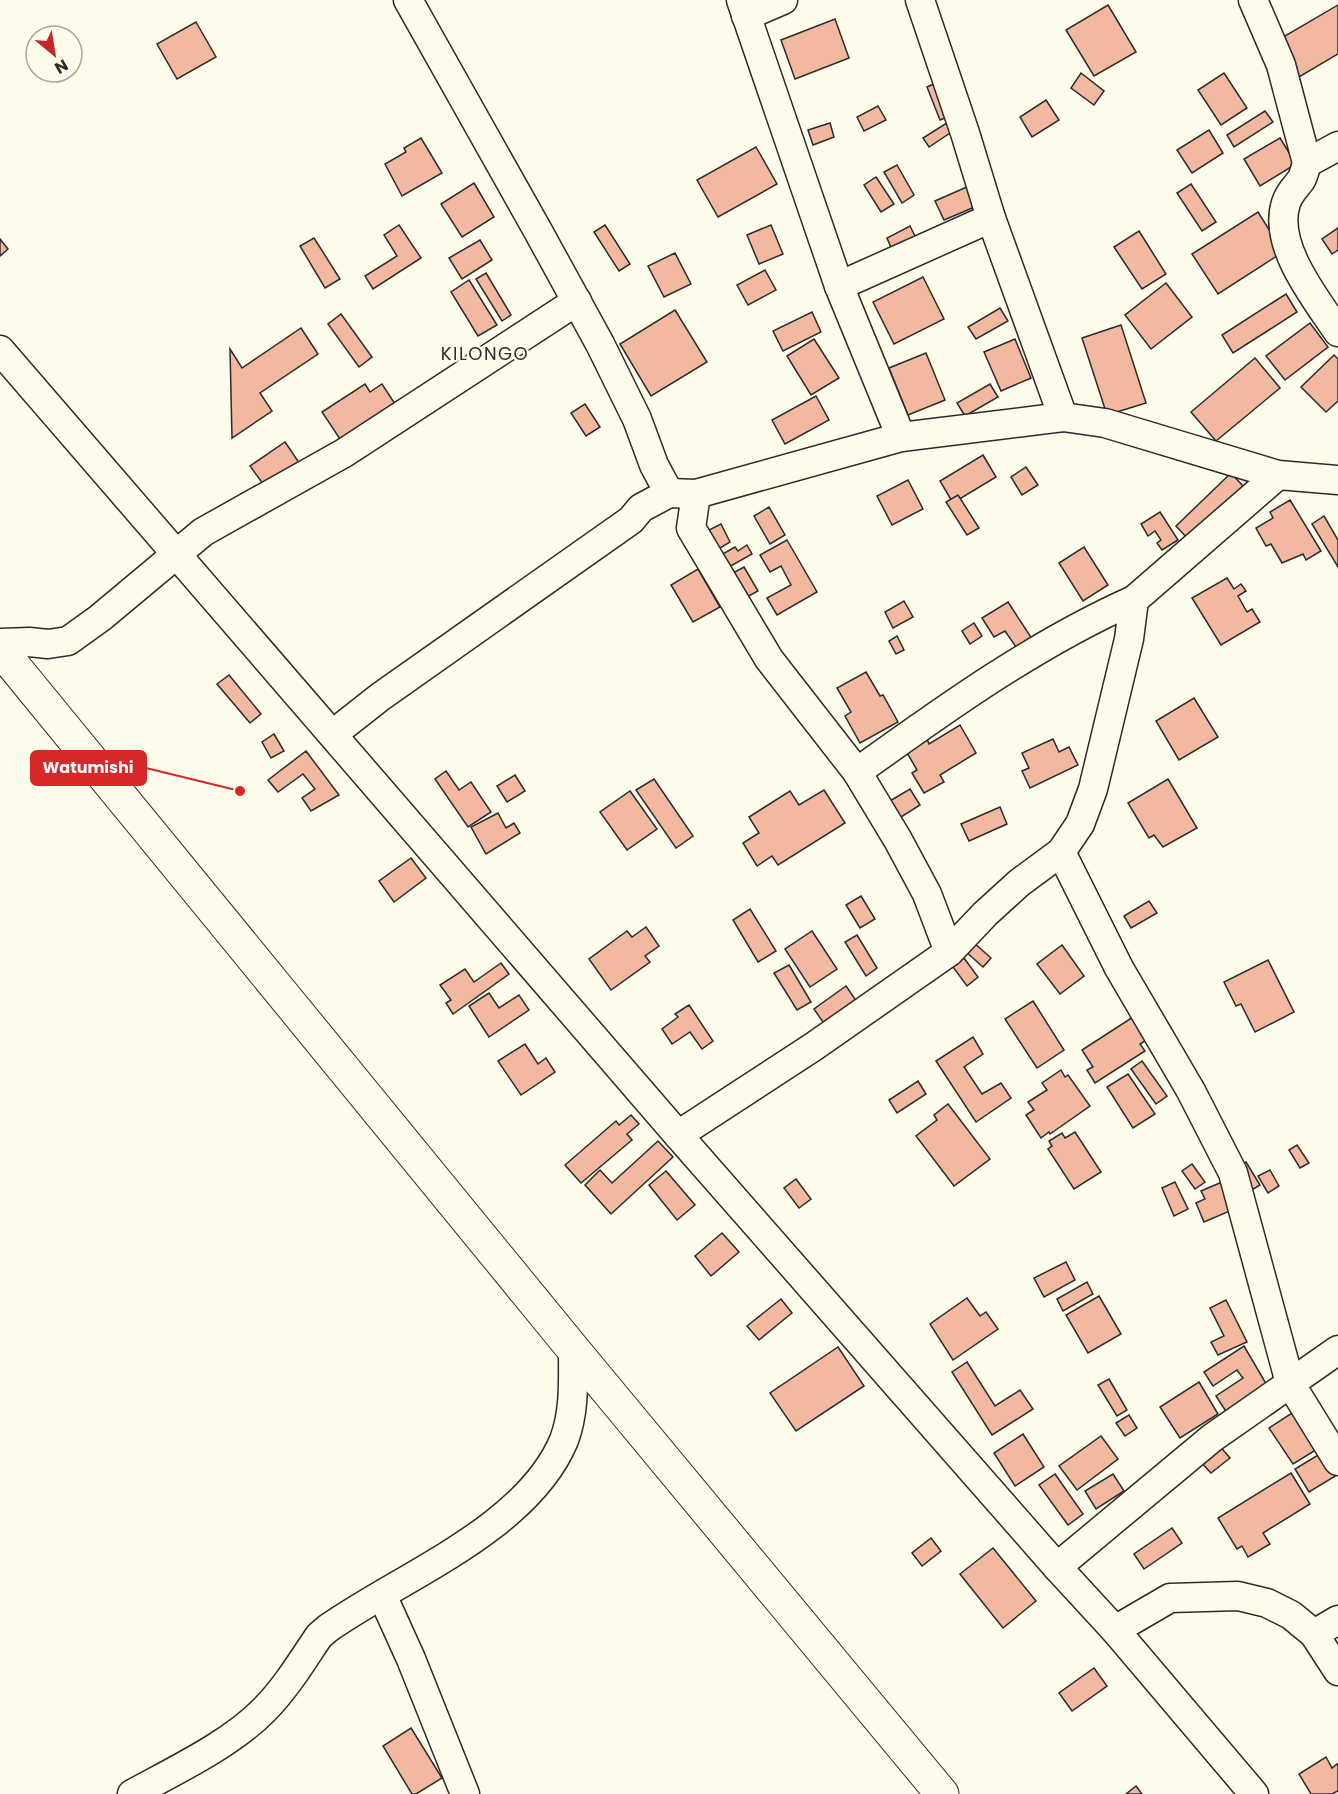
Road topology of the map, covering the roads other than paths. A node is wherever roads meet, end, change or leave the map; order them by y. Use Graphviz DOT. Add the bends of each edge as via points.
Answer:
graph roads {
  1 [pos="408,0"];
  2 [pos="783,0"];
  3 [pos="920,0"];
  4 [pos="1253,0"];
  5 [pos="744,8"];
  6 [pos="1338,146"];
  7 [pos="1307,163"];
  8 [pos="991,218"];
  9 [pos="839,286"];
  10 [pos="577,301"];
  11 [pos="1338,332"];
  12 [pos="0,350"];
  13 [pos="1063,417"];
  14 [pos="901,437"];
  15 [pos="1278,475"];
  16 [pos="1338,480"];
  17 [pos="682,494"];
  18 [pos="176,554"];
  19 [pos="1134,600"];
  20 [pos="0,642"];
  21 [pos="0,649"];
  22 [pos="333,734"];
  23 [pos="857,772"];
  24 [pos="1061,852"];
  25 [pos="949,952"];
  26 [pos="678,1135"];
  27 [pos="573,1349"];
  28 [pos="1338,1350"];
  29 [pos="1290,1383"];
  30 [pos="1338,1461"];
  31 [pos="1057,1567"];
  32 [pos="381,1595"];
  33 [pos="1326,1627"];
  34 [pos="1115,1630"];
  35 [pos="1338,1671"];
  36 [pos="163,1785"];
  37 [pos="132,1794"];
  38 [pos="465,1794"];
  39 [pos="942,1794"];
  40 [pos="1254,1794"];
  1 -- 10 [label="street"];
  2 -- 5 [label="street"];
  3 -- 8 [label="street"];
  4 -- 7 [label="street" via="1281,65"];
  5 -- 9 [label="street"];
  6 -- 7 [label="street"];
  7 -- 11 [label="street" via="1285,206 1289,255"];
  8 -- 9 [label="street"];
  8 -- 13 [label="street"];
  9 -- 14 [label="street"];
  10 -- 17 [label="street" via="637,419 654,465"];
  10 -- 18 [label="street" via="354,447 203,532"];
  12 -- 18 [label="street"];
  13 -- 14 [label="street"];
  13 -- 15 [label="street" via="1106,423"];
  14 -- 17 [label="street"];
  15 -- 16 [label="street"];
  15 -- 19 [label="street"];
  17 -- 22 [label="street" via="640,508 631,520"];
  17 -- 23 [label="street" via="692,528 769,659"];
  18 -- 20 [label="street" via="68,641 48,645"];
  18 -- 22 [label="street"];
  19 -- 23 [label="street" via="1093,618 1021,662"];
  19 -- 24 [label="street" via="1129,639 1093,789 1080,824"];
  21 -- 27 [label="highway"];
  22 -- 26 [label="street"];
  23 -- 25 [label="street" via="927,894"];
  24 -- 25 [label="street" via="1019,883"];
  24 -- 29 [label="street" via="1119,968 1191,1091 1233,1173"];
  25 -- 26 [label="street"];
  26 -- 31 [label="street"];
  27 -- 32 [label="street" via="573,1399 565,1437 543,1478 517,1505 457,1550"];
  27 -- 39 [label="highway"];
  28 -- 29 [label="street"];
  29 -- 30 [label="street"];
  29 -- 31 [label="street" via="1212,1438"];
  31 -- 34 [label="street"];
  32 -- 36 [label="street" via="319,1636 279,1694 250,1722"];
  32 -- 38 [label="street"];
  33 -- 34 [label="street" via="1267,1603 1238,1596 1170,1598"];
  33 -- 35 [label="street"];
  34 -- 40 [label="street"];
  36 -- 37 [label="street"];
}
